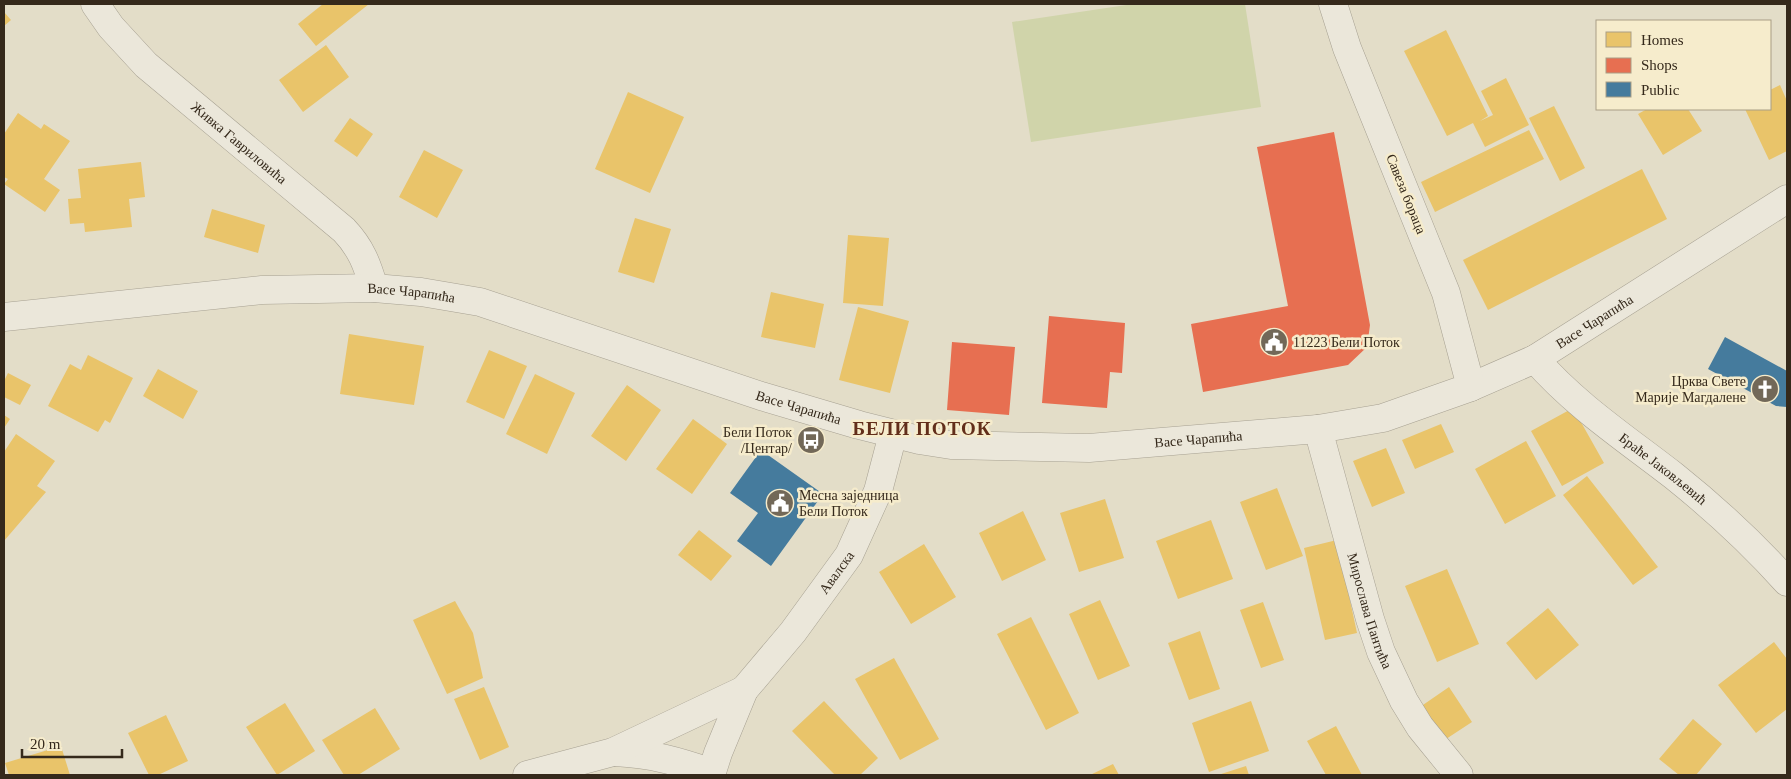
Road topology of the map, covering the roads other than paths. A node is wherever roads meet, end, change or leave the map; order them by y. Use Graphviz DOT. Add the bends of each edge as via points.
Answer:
graph roads {
  1 [pos="95,4"];
  2 [pos="1333,4"];
  3 [pos="1787,199"];
  4 [pos="374,288"];
  5 [pos="4,317"];
  6 [pos="1535,359"];
  7 [pos="1471,387"];
  8 [pos="1318,429"];
  9 [pos="893,434"];
  10 [pos="1787,582"];
  11 [pos="744,690"];
  12 [pos="613,752"];
  13 [pos="712,774"];
  14 [pos="527,775"];
  15 [pos="1459,775"];
  1 -- 4 [label="street, Живка Гавриловића" via="146,65 344,230 366,260"];
  2 -- 7 [label="street, Савеза бораца" via="1347,48 1446,293"];
  3 -- 6 [label="street, Васе Чарапића"];
  4 -- 5 [label="street, Васе Чарапића" via="262,290"];
  4 -- 9 [label="street, Васе Чарапића" via="480,302 753,393"];
  6 -- 7 [label="street, Васе Чарапића"];
  6 -- 10 [label="street, Браће Јаковљевић" via="1573,399 1676,478 1732,527"];
  7 -- 8 [label="street, Васе Чарапића" via="1383,418"];
  8 -- 9 [label="street, Васе Чарапића" via="1081,448 951,445"];
  8 -- 15 [label="street, Мирослава Пантића" via="1381,652 1404,702"];
  9 -- 11 [label="street, Авалска" via="878,491 849,555 793,632"];
  11 -- 12 [label="street, Авалска"];
  11 -- 13 [label="street, Авалска"];
  12 -- 13 [label="street, Авалска" via="666,757"];
  12 -- 14 [label="street, Авалска"];
}
